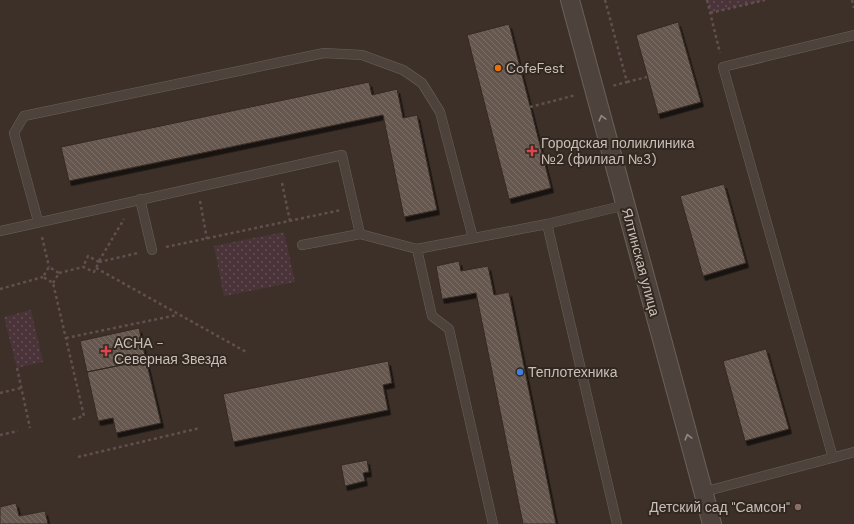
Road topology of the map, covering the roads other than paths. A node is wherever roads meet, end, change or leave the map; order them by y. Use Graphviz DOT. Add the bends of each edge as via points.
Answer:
graph roads {
  1 [pos="570,0"];
  2 [pos="854,35"];
  3 [pos="138,200"];
  4 [pos="626,205"];
  5 [pos="38,221"];
  6 [pos="547,224"];
  7 [pos="0,231"];
  8 [pos="360,234"];
  9 [pos="473,238"];
  10 [pos="302,245"];
  11 [pos="417,248"];
  12 [pos="152,250"];
  13 [pos="854,452"];
  14 [pos="833,458"];
  15 [pos="703,492"];
  16 [pos="492,524"];
  17 [pos="617,524"];
  18 [pos="712,524"];
  4 -- 1 [label="street, Ялтинская улица, one-way"];
  2 -- 14 [label="lane" via="723,67"];
  3 -- 5 [label="lane"];
  3 -- 8 [label="lane" via="342,155"];
  3 -- 12 [label="lane"];
  4 -- 6 [label="lane"];
  15 -- 4 [label="street, Ялтинская улица, one-way"];
  5 -- 7 [label="lane"];
  5 -- 9 [label="lane" via="14,133 24,116 324,53 362,54 403,70 422,84 440,112"];
  6 -- 9 [label="lane"];
  6 -- 17 [label="lane"];
  8 -- 10 [label="lane"];
  8 -- 11 [label="lane"];
  9 -- 11 [label="lane"];
  11 -- 16 [label="lane" via="432,316 449,329"];
  13 -- 14 [label="lane"];
  14 -- 15 [label="lane"];
  15 -- 18 [label="street, Ялтинская улица"];
}
